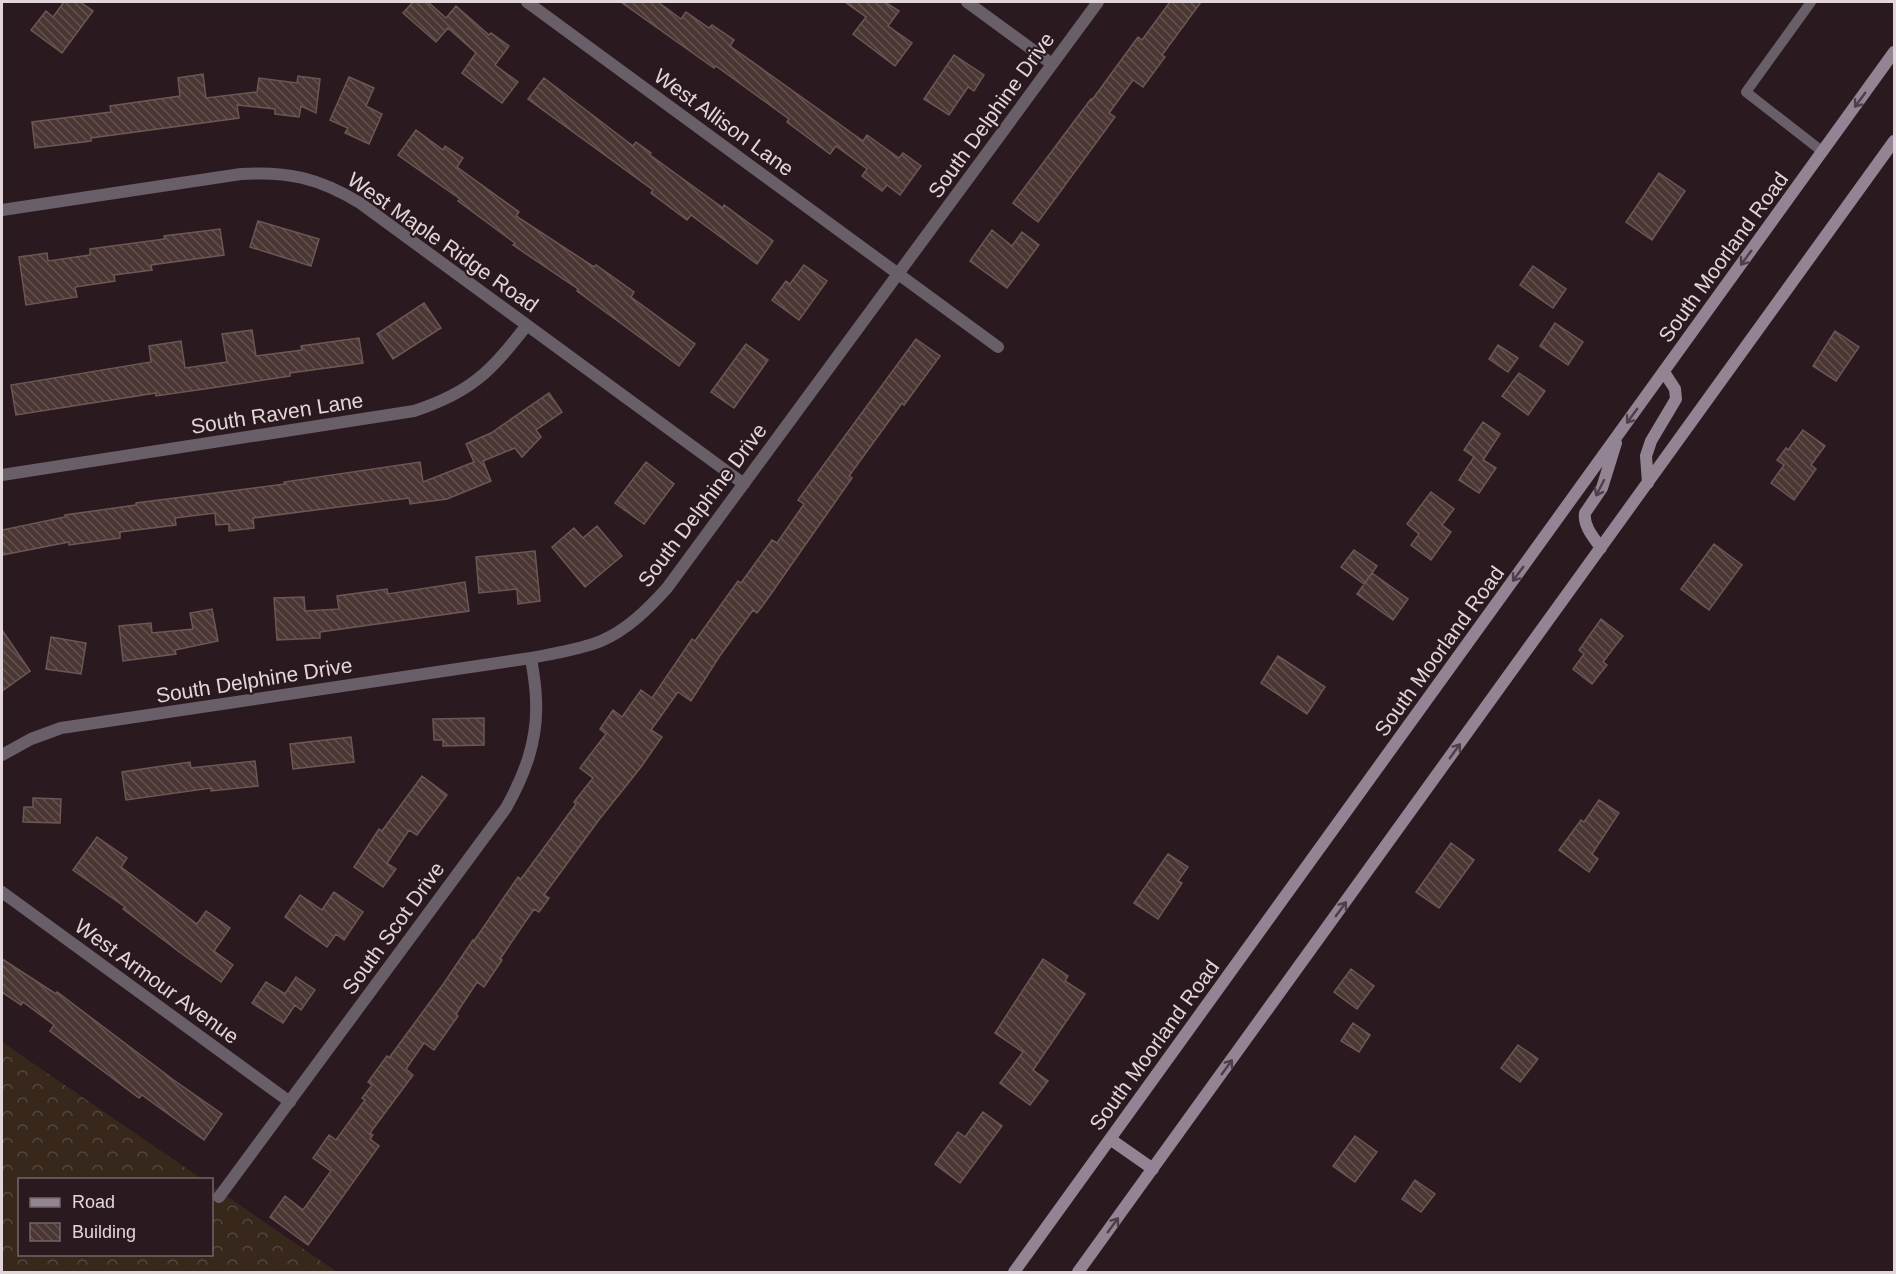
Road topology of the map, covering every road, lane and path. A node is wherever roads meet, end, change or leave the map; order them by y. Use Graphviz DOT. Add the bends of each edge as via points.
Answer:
graph roads {
  1 [pos="527,2"];
  2 [pos="967,2"];
  3 [pos="1098,2"];
  4 [pos="1811,2"];
  5 [pos="1894,52"];
  6 [pos="1052,64"];
  7 [pos="1894,141"];
  8 [pos="1823,152"];
  9 [pos="2,210"];
  10 [pos="898,274"];
  11 [pos="527,325"];
  12 [pos="998,347"];
  13 [pos="1664,372"];
  14 [pos="1620,434"];
  15 [pos="2,475"];
  16 [pos="1648,483"];
  17 [pos="744,484"];
  18 [pos="1601,548"];
  19 [pos="531,657"];
  20 [pos="2,755"];
  21 [pos="2,892"];
  22 [pos="290,1102"];
  23 [pos="1110,1139"];
  24 [pos="1153,1169"];
  25 [pos="219,1197"];
  26 [pos="1014,1272"];
  27 [pos="1078,1272"];
  1 -- 10 [label="street, West Allison Lane"];
  2 -- 6 [label="street"];
  3 -- 6 [label="street, South Delphine Drive"];
  4 -- 8 [label="lane" via="1746,92"];
  5 -- 8 [label="main road, South Moorland Road, one-way"];
  6 -- 10 [label="street, South Delphine Drive"];
  7 -- 16 [label="main road"];
  8 -- 13 [label="main road, South Moorland Road, one-way"];
  9 -- 11 [label="street, West Maple Ridge Road" via="241,174 303,177 360,203"];
  10 -- 12 [label="street, West Allison Lane"];
  10 -- 17 [label="street, South Delphine Drive"];
  11 -- 15 [label="street, South Raven Lane" via="487,373 440,402 414,411"];
  11 -- 17 [label="street, West Maple Ridge Road"];
  13 -- 14 [label="main road, South Moorland Road, one-way"];
  13 -- 16 [label="main road" via="1675,389 1676,399 1646,456"];
  14 -- 18 [label="main road, one-way" via="1602,488 1584,518"];
  14 -- 23 [label="main road, South Moorland Road, one-way"];
  16 -- 18 [label="main road"];
  17 -- 19 [label="street, South Delphine Drive" via="647,610 602,640"];
  24 -- 18 [label="main road, one-way"];
  19 -- 20 [label="street, South Delphine Drive" via="61,728"];
  19 -- 22 [label="street, South Scot Drive" via="535,720 530,755 520,782 506,807"];
  21 -- 22 [label="street, West Armour Avenue"];
  22 -- 25 [label="street, South Scot Drive"];
  23 -- 24 [label="main road"];
  23 -- 26 [label="main road, South Moorland Road"];
  27 -- 24 [label="main road, one-way"];
}
